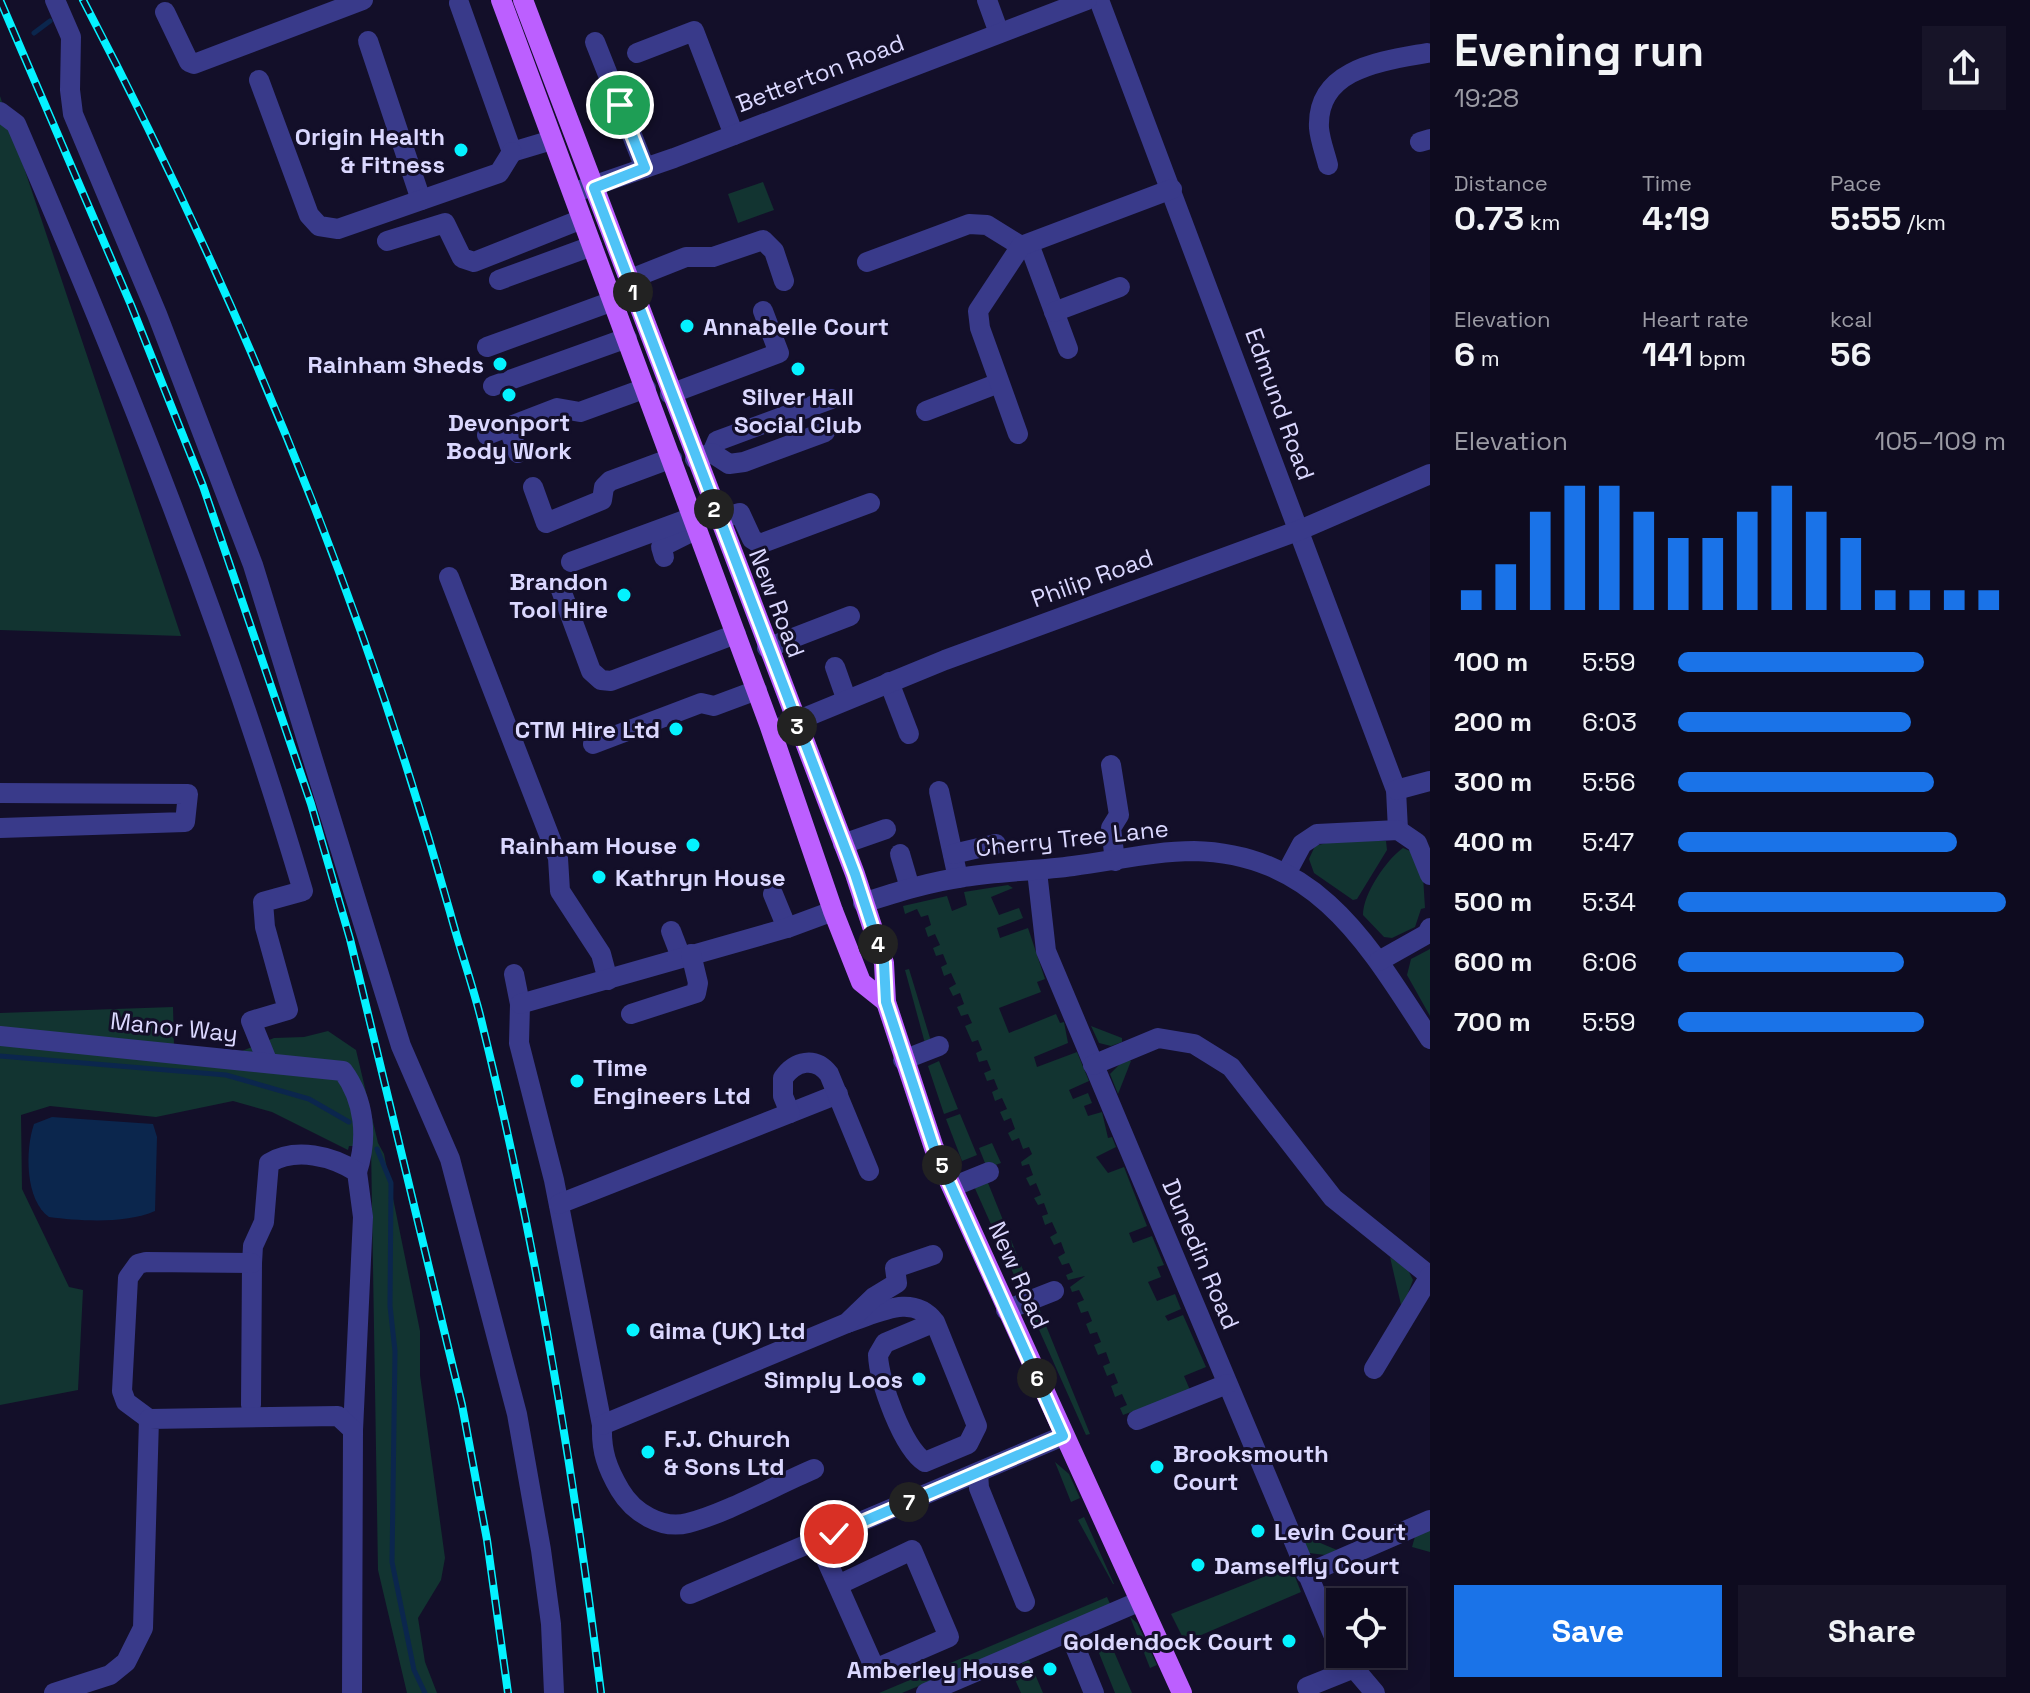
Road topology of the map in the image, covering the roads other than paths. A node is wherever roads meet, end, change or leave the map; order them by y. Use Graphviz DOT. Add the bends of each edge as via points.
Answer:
graph roads {
  1 [pos="55,0"];
  2 [pos="363,0"];
  3 [pos="501,0"];
  4 [pos="523,0"];
  5 [pos="987,0"];
  6 [pos="1087,0"];
  7 [pos="1099,0"];
  8 [pos="459,3"];
  9 [pos="165,12"];
  10 [pos="999,33"];
  11 [pos="368,41"];
  12 [pos="595,42"];
  13 [pos="637,53"];
  14 [pos="1429,56"];
  15 [pos="259,80"];
  16 [pos="0,112"];
  17 [pos="734,135"];
  18 [pos="552,140"];
  19 [pos="512,152"];
  20 [pos="1328,165"];
  21 [pos="645,168"];
  22 [pos="594,188"];
  23 [pos="1172,189"];
  24 [pos="572,193"];
  25 [pos="421,200"];
  26 [pos="582,219"];
  27 [pos="387,241"];
  28 [pos="1025,245"];
  29 [pos="592,246"];
  30 [pos="867,262"];
  31 [pos="499,280"];
  32 [pos="628,280"];
  33 [pos="784,281"];
  34 [pos="1120,287"];
  35 [pos="613,301"];
  36 [pos="763,311"];
  37 [pos="1054,312"];
  38 [pos="627,338"];
  39 [pos="487,347"];
  40 [pos="1068,349"];
  41 [pos="999,383"];
  42 [pos="493,386"];
  43 [pos="646,388"];
  44 [pos="670,394"];
  45 [pos="831,399"];
  46 [pos="926,411"];
  47 [pos="508,427"];
  48 [pos="825,432"];
  49 [pos="1018,434"];
  50 [pos="487,435"];
  51 [pos="518,453"];
  52 [pos="703,456"];
  53 [pos="672,458"];
  54 [pos="1430,474"];
  55 [pos="533,487"];
  56 [pos="870,503"];
  57 [pos="718,519"];
  58 [pos="696,523"];
  59 [pos="1300,530"];
  60 [pos="664,557"];
  61 [pos="571,562"];
  62 [pos="449,577"];
  63 [pos="561,590"];
  64 [pos="850,616"];
  65 [pos="736,634"];
  66 [pos="767,648"];
  67 [pos="835,667"];
  68 [pos="889,682"];
  69 [pos="757,690"];
  70 [pos="846,698"];
  71 [pos="796,722"];
  72 [pos="772,731"];
  73 [pos="909,734"];
  74 [pos="593,744"];
  75 [pos="1111,765"];
  76 [pos="1430,781"];
  77 [pos="1396,790"];
  78 [pos="939,791"];
  79 [pos="0,793"];
  80 [pos="0,828"];
  81 [pos="886,829"];
  82 [pos="1398,830"];
  83 [pos="843,844"];
  84 [pos="996,844"];
  85 [pos="900,854"];
  86 [pos="953,854"];
  87 [pos="1115,861"];
  88 [pos="1037,871"];
  89 [pos="1287,872"];
  90 [pos="1430,875"];
  91 [pos="958,878"];
  92 [pos="910,888"];
  93 [pos="773,894"];
  94 [pos="863,903"];
  95 [pos="833,911"];
  96 [pos="787,928"];
  97 [pos="671,931"];
  98 [pos="1429,933"];
  99 [pos="686,955"];
  100 [pos="1379,961"];
  101 [pos="514,974"];
  102 [pos="608,980"];
  103 [pos="886,1002"];
  104 [pos="520,1004"];
  105 [pos="631,1014"];
  106 [pos="0,1036"];
  107 [pos="1430,1039"];
  108 [pos="939,1046"];
  109 [pos="903,1060"];
  110 [pos="268,1063"];
  111 [pos="1093,1065"];
  112 [pos="838,1094"];
  113 [pos="790,1113"];
  114 [pos="869,1171"];
  115 [pos="357,1172"];
  116 [pos="989,1172"];
  117 [pos="952,1187"];
  118 [pos="559,1204"];
  119 [pos="933,1255"];
  120 [pos="252,1263"];
  121 [pos="1430,1276"];
  122 [pos="1054,1291"];
  123 [pos="1006,1310"];
  124 [pos="935,1322"];
  125 [pos="847,1323"];
  126 [pos="1374,1369"];
  127 [pos="1227,1384"];
  128 [pos="251,1405"];
  129 [pos="149,1419"];
  130 [pos="1137,1420"];
  131 [pos="602,1425"];
  132 [pos="353,1430"];
  133 [pos="1063,1436"];
  134 [pos="814,1469"];
  135 [pos="978,1473"];
  136 [pos="1430,1520"];
  137 [pos="818,1540"];
  138 [pos="1306,1574"];
  139 [pos="838,1585"];
  140 [pos="690,1594"];
  141 [pos="1025,1602"];
  142 [pos="1138,1602"];
  143 [pos="1326,1617"];
  144 [pos="1069,1632"];
  145 [pos="1332,1668"];
  146 [pos="1354,1668"];
  147 [pos="1307,1687"];
  148 [pos="54,1693"];
  149 [pos="352,1693"];
  150 [pos="554,1693"];
  151 [pos="926,1693"];
  152 [pos="1094,1693"];
  153 [pos="1182,1693"];
  154 [pos="1375,1693"];
  1 -- 150 [label="street" via="71,37 73,114 253,565 412,1080 450,1159 517,1414 551,1624"];
  2 -- 9 [label="street" via="194,64"];
  3 -- 18 [label="main road, New Road"];
  4 -- 22 [label="main road, New Road"];
  5 -- 10 [label="street"];
  6 -- 10 [label="street, Betterton Road"];
  7 -- 23 [label="street, Edmund Road"];
  8 -- 19 [label="street"];
  10 -- 17 [label="street, Betterton Road"];
  11 -- 25 [label="street"];
  12 -- 21 [label="street"];
  13 -- 17 [label="street" via="694,31"];
  14 -- 20 [label="street" via="1364,67 1335,82 1319,128"];
  15 -- 25 [label="street" via="309,215 319,226 338,229"];
  16 -- 110 [label="street" via="16,124 142,427 234,676 303,891 263,902 288,1010 251,1021"];
  17 -- 21 [label="street, Betterton Road"];
  18 -- 19 [label="street"];
  18 -- 24 [label="main road, New Road"];
  19 -- 25 [label="street" via="499,173"];
  21 -- 22 [label="street, Betterton Road"];
  22 -- 24 [label="street, Betterton Road"];
  22 -- 32 [label="main road, New Road"];
  23 -- 28 [label="street"];
  23 -- 59 [label="street, Edmund Road"];
  24 -- 26 [label="main road, New Road"];
  26 -- 27 [label="street" via="474,262 462,258 445,223"];
  26 -- 29 [label="main road, New Road"];
  28 -- 30 [label="street" via="987,225 969,224"];
  28 -- 37 [label="street"];
  28 -- 41 [label="street" via="978,311"];
  29 -- 31 [label="street"];
  29 -- 35 [label="main road, New Road"];
  32 -- 33 [label="street" via="686,257 713,257 763,240 774,251"];
  32 -- 44 [label="main road, New Road"];
  34 -- 37 [label="street"];
  35 -- 38 [label="main road, New Road"];
  35 -- 39 [label="street"];
  36 -- 44 [label="street" via="779,353"];
  37 -- 40 [label="street"];
  38 -- 42 [label="street"];
  38 -- 43 [label="main road, New Road"];
  41 -- 46 [label="street"];
  41 -- 49 [label="street"];
  43 -- 47 [label="street" via="580,412 564,406"];
  43 -- 53 [label="main road, New Road"];
  44 -- 52 [label="main road, New Road"];
  45 -- 52 [label="street" via="717,441"];
  47 -- 50 [label="street"];
  47 -- 51 [label="street"];
  48 -- 52 [label="street" via="744,462 729,464"];
  52 -- 57 [label="main road, New Road"];
  53 -- 55 [label="street" via="610,481 602,500 546,523"];
  53 -- 58 [label="main road, New Road"];
  54 -- 59 [label="street, Philip Road"];
  56 -- 57 [label="street" via="760,544 752,539 740,513"];
  57 -- 66 [label="main road, New Road"];
  58 -- 60 [label="street" via="664,542"];
  58 -- 61 [label="street"];
  58 -- 65 [label="main road, New Road"];
  59 -- 68 [label="street, Philip Road"];
  59 -- 77 [label="street, Edmund Road"];
  62 -- 102 [label="street" via="558,858 560,891 601,954"];
  63 -- 65 [label="street" via="591,671 601,680 611,681"];
  64 -- 66 [label="street"];
  65 -- 69 [label="main road, New Road"];
  66 -- 71 [label="main road, New Road"];
  67 -- 70 [label="street"];
  68 -- 70 [label="street, Philip Road"];
  68 -- 73 [label="street"];
  69 -- 72 [label="main road, New Road"];
  69 -- 74 [label="street" via="714,706 701,703"];
  70 -- 71 [label="street, Philip Road"];
  71 -- 72 [label="street, Philip Road"];
  71 -- 83 [label="main road, New Road"];
  72 -- 95 [label="main road, New Road"];
  75 -- 87 [label="street" via="1119,815 1111,828"];
  76 -- 77 [label="street"];
  77 -- 82 [label="street, Edmund Road"];
  78 -- 86 [label="street"];
  79 -- 80 [label="street" via="188,794 185,822"];
  81 -- 83 [label="street"];
  82 -- 89 [label="street" via="1317,834 1302,844"];
  82 -- 90 [label="street" via="1417,843"];
  83 -- 94 [label="main road, New Road"];
  84 -- 86 [label="street"];
  85 -- 92 [label="street"];
  86 -- 91 [label="street"];
  87 -- 88 [label="street, Cherry Tree Lane"];
  87 -- 89 [label="street, Cherry Tree Lane" via="1191,851 1246,856"];
  88 -- 91 [label="street, Cherry Tree Lane"];
  88 -- 111 [label="street, Dunedin Road" via="1046,951"];
  89 -- 100 [label="street, Cherry Tree Lane" via="1348,920"];
  91 -- 92 [label="street, Cherry Tree Lane"];
  92 -- 94 [label="street, Cherry Tree Lane"];
  93 -- 96 [label="street"];
  94 -- 95 [label="main road"];
  94 -- 103 [label="main road, New Road" via="887,975"];
  95 -- 96 [label="street"];
  95 -- 103 [label="main road, New Road" via="861,982"];
  96 -- 99 [label="street"];
  97 -- 99 [label="street"];
  98 -- 100 [label="street"];
  99 -- 102 [label="street"];
  99 -- 105 [label="street" via="698,983 696,993"];
  100 -- 107 [label="street, Cherry Tree Lane"];
  101 -- 104 [label="street"];
  102 -- 104 [label="street"];
  103 -- 109 [label="main road, New Road"];
  104 -- 118 [label="street" via="519,1043"];
  106 -- 110 [label="street, Manor Way"];
  108 -- 109 [label="street"];
  109 -- 117 [label="main road, New Road"];
  110 -- 115 [label="street, Manor Way" via="343,1071 360,1102 364,1128"];
  111 -- 121 [label="street" via="1158,1038 1194,1044 1231,1067 1333,1198"];
  111 -- 127 [label="street, Dunedin Road"];
  112 -- 113 [label="street"];
  112 -- 113 [label="street" via="819,1064 794,1066 781,1086"];
  112 -- 114 [label="street"];
  113 -- 118 [label="street"];
  115 -- 120 [label="street" via="329,1158 305,1155 280,1156 269,1163 264,1222"];
  115 -- 132 [label="street" via="363,1217"];
  116 -- 117 [label="street"];
  117 -- 123 [label="main road, New Road"];
  118 -- 131 [label="street"];
  119 -- 125 [label="street" via="895,1268 897,1283"];
  120 -- 128 [label="street"];
  120 -- 129 [label="street" via="159,1261 133,1269 128,1278 122,1391 126,1402"];
  121 -- 126 [label="street"];
  122 -- 123 [label="street"];
  123 -- 133 [label="main road, New Road"];
  124 -- 124 [label="street" via="977,1426 968,1444 925,1462 899,1425 878,1355 885,1343"];
  124 -- 125 [label="street" via="927,1312 904,1305"];
  125 -- 131 [label="street"];
  127 -- 130 [label="street"];
  127 -- 138 [label="street, Dunedin Road"];
  129 -- 132 [label="street" via="338,1416"];
  129 -- 148 [label="street" via="143,1628 126,1662 110,1675"];
  131 -- 134 [label="street" via="601,1449 624,1498 663,1523 686,1524"];
  132 -- 149 [label="street"];
  133 -- 135 [label="street"];
  133 -- 142 [label="main road, New Road"];
  135 -- 137 [label="street"];
  135 -- 141 [label="street" via="979,1488"];
  136 -- 138 [label="street"];
  137 -- 139 [label="street"];
  137 -- 140 [label="street"];
  138 -- 143 [label="street, Dunedin Road"];
  139 -- 139 [label="street" via="875,1669 949,1637 912,1550"];
  142 -- 144 [label="street"];
  142 -- 153 [label="main road, New Road"];
  144 -- 151 [label="street"];
  144 -- 152 [label="street"];
  145 -- 147 [label="street"];
  146 -- 154 [label="street, Dunedin Road"];
}
